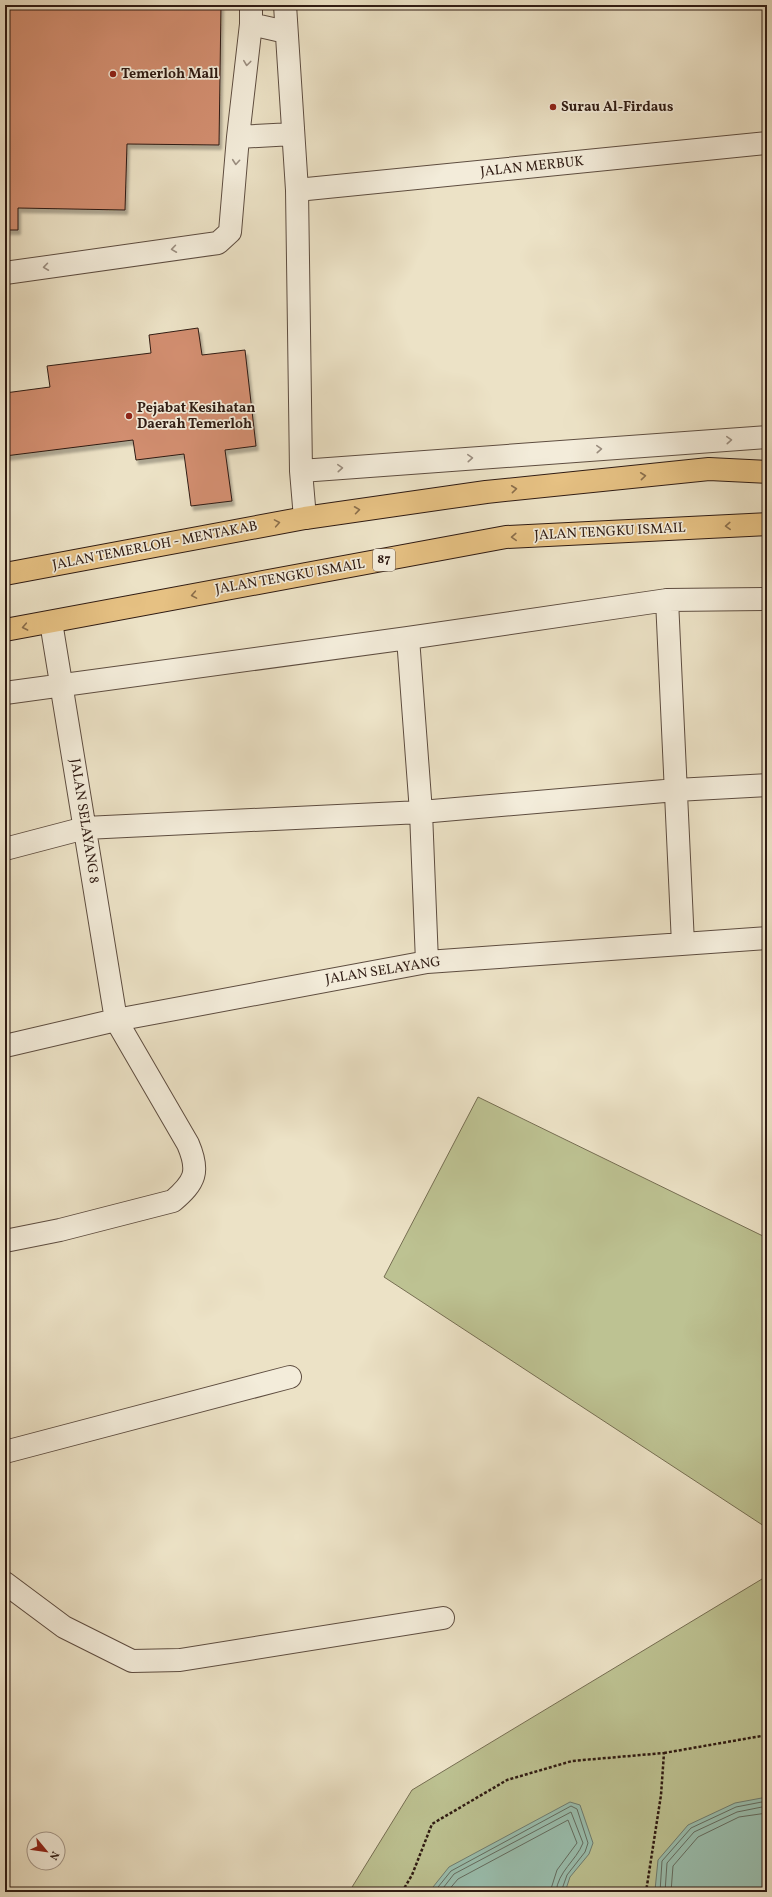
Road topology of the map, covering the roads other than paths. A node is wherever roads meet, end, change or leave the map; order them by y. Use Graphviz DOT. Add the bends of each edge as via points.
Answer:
graph roads {
  1 [pos="285,5"];
  2 [pos="251,15"];
  3 [pos="286,32"];
  4 [pos="294,134"];
  5 [pos="238,137"];
  6 [pos="767,143"];
  7 [pos="297,190"];
  8 [pos="5,273"];
  9 [pos="767,437"];
  10 [pos="301,471"];
  11 [pos="767,472"];
  12 [pos="305,518"];
  13 [pos="767,524"];
  14 [pos="5,574"];
  15 [pos="767,599"];
  16 [pos="666,600"];
  17 [pos="51,622"];
  18 [pos="5,630"];
  19 [pos="408,638"];
  20 [pos="62,685"];
  21 [pos="5,692"];
  22 [pos="767,785"];
  23 [pos="676,790"];
  24 [pos="421,812"];
  25 [pos="85,828"];
  26 [pos="5,849"];
  27 [pos="767,938"];
  28 [pos="683,944"];
  29 [pos="427,962"];
  30 [pos="116,1020"];
  31 [pos="5,1046"];
  32 [pos="5,1241"];
  33 [pos="290,1376"];
  34 [pos="5,1452"];
  35 [pos="5,1583"];
  36 [pos="444,1618"];
  1 -- 3 [label="street"];
  2 -- 3 [label="street"];
  2 -- 5 [label="street, one-way"];
  3 -- 4 [label="street"];
  4 -- 5 [label="street"];
  4 -- 7 [label="street"];
  5 -- 8 [label="street, one-way" via="230,232 218,243"];
  6 -- 7 [label="street, JALAN MERBUK"];
  7 -- 10 [label="street"];
  10 -- 9 [label="street, one-way"];
  10 -- 12 [label="street"];
  12 -- 11 [label="main road, one-way" via="510,489 709,469"];
  14 -- 12 [label="main road, JALAN TEMERLOH - MENTAKAB, one-way"];
  13 -- 17 [label="main road, JALAN TENGKU ISMAIL / 87, one-way" via="506,538"];
  15 -- 16 [label="street"];
  16 -- 19 [label="street"];
  16 -- 23 [label="street"];
  17 -- 18 [label="main road, JALAN TENGKU ISMAIL / 87, one-way"];
  17 -- 20 [label="street, JALAN SELAYANG 8"];
  19 -- 20 [label="street"];
  19 -- 24 [label="street"];
  20 -- 21 [label="street"];
  20 -- 25 [label="street, JALAN SELAYANG 8"];
  22 -- 23 [label="street"];
  23 -- 24 [label="street"];
  23 -- 28 [label="street"];
  24 -- 25 [label="street"];
  24 -- 29 [label="street"];
  25 -- 26 [label="street"];
  25 -- 30 [label="street, JALAN SELAYANG 8"];
  27 -- 28 [label="street, JALAN SELAYANG"];
  28 -- 29 [label="street, JALAN SELAYANG"];
  29 -- 30 [label="street, JALAN SELAYANG"];
  30 -- 31 [label="street, JALAN SELAYANG"];
  30 -- 32 [label="street" via="195,1159 195,1172 188,1188 173,1201 60,1230"];
  33 -- 34 [label="street"];
  35 -- 36 [label="street" via="64,1627 132,1661 180,1660"];
}
